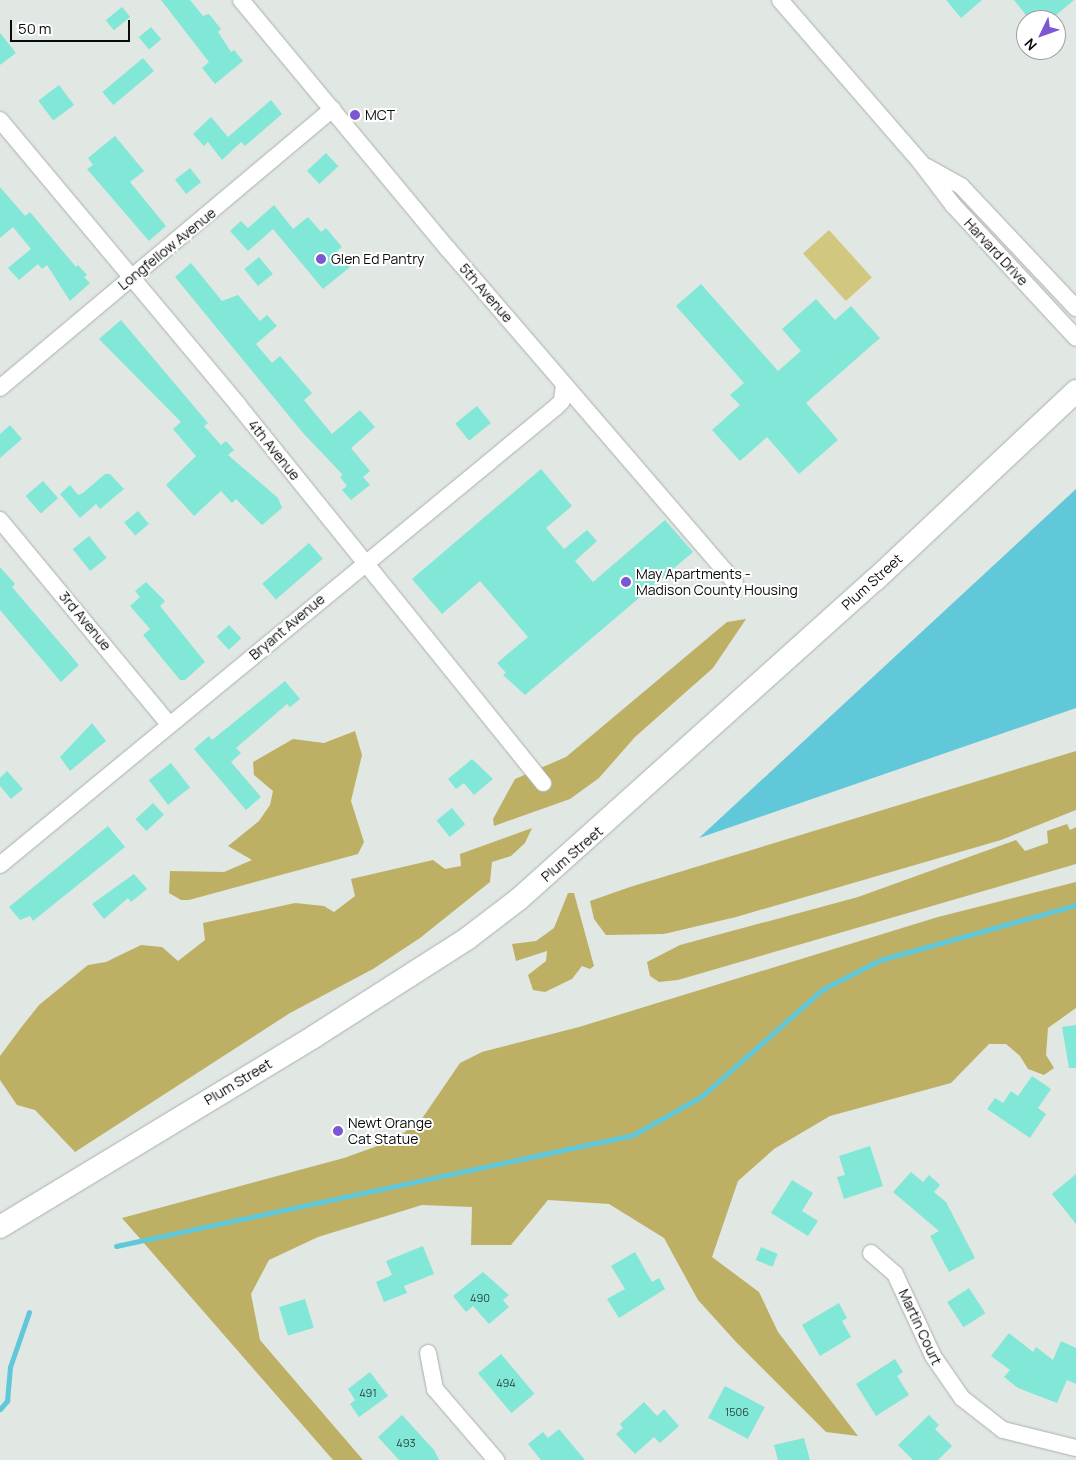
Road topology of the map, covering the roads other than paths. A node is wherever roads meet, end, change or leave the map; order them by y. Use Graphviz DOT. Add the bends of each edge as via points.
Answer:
graph roads {
  1 [pos="241,0"];
  2 [pos="780,0"];
  3 [pos="333,109"];
  4 [pos="0,120"];
  5 [pos="921,163"];
  6 [pos="130,279"];
  7 [pos="1076,308"];
  8 [pos="1076,338"];
  9 [pos="564,385"];
  10 [pos="0,388"];
  11 [pos="1076,391"];
  12 [pos="0,520"];
  13 [pos="365,562"];
  14 [pos="735,583"];
  15 [pos="169,724"];
  16 [pos="543,783"];
  17 [pos="0,865"];
  18 [pos="0,1227"];
  19 [pos="871,1253"];
  20 [pos="428,1353"];
  21 [pos="1076,1448"];
  22 [pos="496,1460"];
  1 -- 3 [label="street, 5th Avenue"];
  2 -- 5 [label="street, Harvard Drive"];
  3 -- 6 [label="street, Longfellow Avenue"];
  3 -- 9 [label="street, 5th Avenue"];
  4 -- 6 [label="street, 4th Avenue"];
  5 -- 7 [label="street, Harvard Drive" via="960,186"];
  5 -- 8 [label="street, Harvard Drive" via="953,205"];
  6 -- 10 [label="street, Longfellow Avenue"];
  6 -- 13 [label="street, 4th Avenue"];
  9 -- 13 [label="street, Bryant Avenue" via="562,401 556,408"];
  9 -- 14 [label="street, 5th Avenue" via="590,410"];
  11 -- 18 [label="main road, Plum Street" via="875,580 519,899 468,938 315,1036"];
  12 -- 15 [label="street, 3rd Avenue"];
  13 -- 15 [label="street, Bryant Avenue"];
  13 -- 16 [label="street, 4th Avenue"];
  15 -- 17 [label="street, Bryant Avenue"];
  19 -- 21 [label="street, Martin Court" via="896,1274 932,1356 962,1398 1003,1430"];
  20 -- 22 [label="street" via="435,1389"];
}
